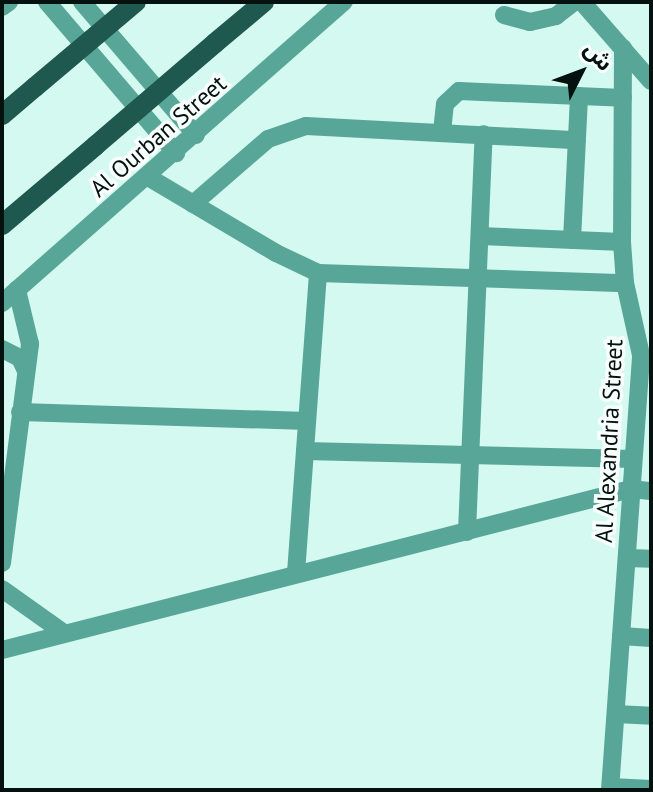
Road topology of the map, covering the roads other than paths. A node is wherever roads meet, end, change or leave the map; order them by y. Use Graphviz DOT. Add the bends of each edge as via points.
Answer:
graph roads {
  1 [pos="9,2"];
  2 [pos="47,2"];
  3 [pos="82,2"];
  4 [pos="136,2"];
  5 [pos="264,2"];
  6 [pos="344,2"];
  7 [pos="574,2"];
  8 [pos="582,2"];
  9 [pos="2,7"];
  10 [pos="504,15"];
  11 [pos="623,48"];
  12 [pos="651,81"];
  13 [pos="579,96"];
  14 [pos="623,98"];
  15 [pos="2,115"];
  16 [pos="442,132"];
  17 [pos="484,134"];
  18 [pos="196,135"];
  19 [pos="577,140"];
  20 [pos="176,153"];
  21 [pos="148,177"];
  22 [pos="193,204"];
  23 [pos="2,225"];
  24 [pos="480,236"];
  25 [pos="572,240"];
  26 [pos="622,242"];
  27 [pos="318,273"];
  28 [pos="478,279"];
  29 [pos="625,283"];
  30 [pos="17,290"];
  31 [pos="2,303"];
  32 [pos="646,344"];
  33 [pos="2,349"];
  34 [pos="26,371"];
  35 [pos="20,412"];
  36 [pos="644,419"];
  37 [pos="307,421"];
  38 [pos="305,451"];
  39 [pos="470,455"];
  40 [pos="633,459"];
  41 [pos="631,489"];
  42 [pos="651,491"];
  43 [pos="467,532"];
  44 [pos="627,558"];
  45 [pos="651,559"];
  46 [pos="2,563"];
  47 [pos="296,573"];
  48 [pos="2,589"];
  49 [pos="64,633"];
  50 [pos="621,636"];
  51 [pos="651,638"];
  52 [pos="2,650"];
  53 [pos="616,714"];
  54 [pos="651,716"];
  55 [pos="610,788"];
  56 [pos="651,789"];
  1 -- 9 [label="street"];
  2 -- 20 [label="street"];
  3 -- 18 [label="street"];
  4 -- 15 [label="main road, bridge"];
  5 -- 23 [label="main road, bridge"];
  6 -- 18 [label="street, Al Ourban Street"];
  7 -- 10 [label="street" via="556,16 530,22"];
  8 -- 11 [label="street"];
  11 -- 12 [label="street"];
  11 -- 14 [label="street, Al Alexandria Street"];
  13 -- 14 [label="street"];
  13 -- 16 [label="street" via="459,91 445,104"];
  13 -- 19 [label="street"];
  14 -- 26 [label="street, Al Alexandria Street"];
  16 -- 17 [label="street"];
  16 -- 22 [label="street" via="326,125 286,130 268,139"];
  17 -- 19 [label="street"];
  17 -- 24 [label="street"];
  18 -- 20 [label="street, Al Ourban Street"];
  19 -- 25 [label="street"];
  20 -- 21 [label="street, Al Ourban Street"];
  21 -- 22 [label="street"];
  21 -- 30 [label="street, Al Ourban Street"];
  22 -- 27 [label="street"];
  24 -- 25 [label="street"];
  24 -- 28 [label="street"];
  25 -- 26 [label="street"];
  26 -- 29 [label="street, Al Alexandria Street"];
  27 -- 28 [label="street"];
  27 -- 37 [label="street"];
  28 -- 29 [label="street"];
  28 -- 39 [label="street"];
  29 -- 32 [label="street, Al Alexandria Street"];
  30 -- 31 [label="street, Al Ourban Street"];
  30 -- 34 [label="street" via="30,331"];
  32 -- 36 [label="street, Al Alexandria Street"];
  33 -- 34 [label="street" via="20,358"];
  34 -- 35 [label="street"];
  35 -- 37 [label="street"];
  35 -- 46 [label="street"];
  36 -- 40 [label="street, Al Alexandria Street"];
  37 -- 38 [label="street"];
  38 -- 39 [label="street"];
  38 -- 47 [label="street"];
  39 -- 40 [label="street"];
  39 -- 43 [label="street"];
  40 -- 41 [label="street, Al Alexandria Street"];
  41 -- 42 [label="street"];
  41 -- 43 [label="street"];
  41 -- 44 [label="street, Al Alexandria Street"];
  43 -- 47 [label="street"];
  44 -- 45 [label="street"];
  44 -- 50 [label="street, Al Alexandria Street"];
  47 -- 49 [label="street"];
  48 -- 49 [label="street"];
  49 -- 52 [label="street"];
  50 -- 51 [label="street"];
  50 -- 53 [label="street, Al Alexandria Street"];
  53 -- 54 [label="street"];
  53 -- 55 [label="street, Al Alexandria Street"];
  55 -- 56 [label="street"];
}
